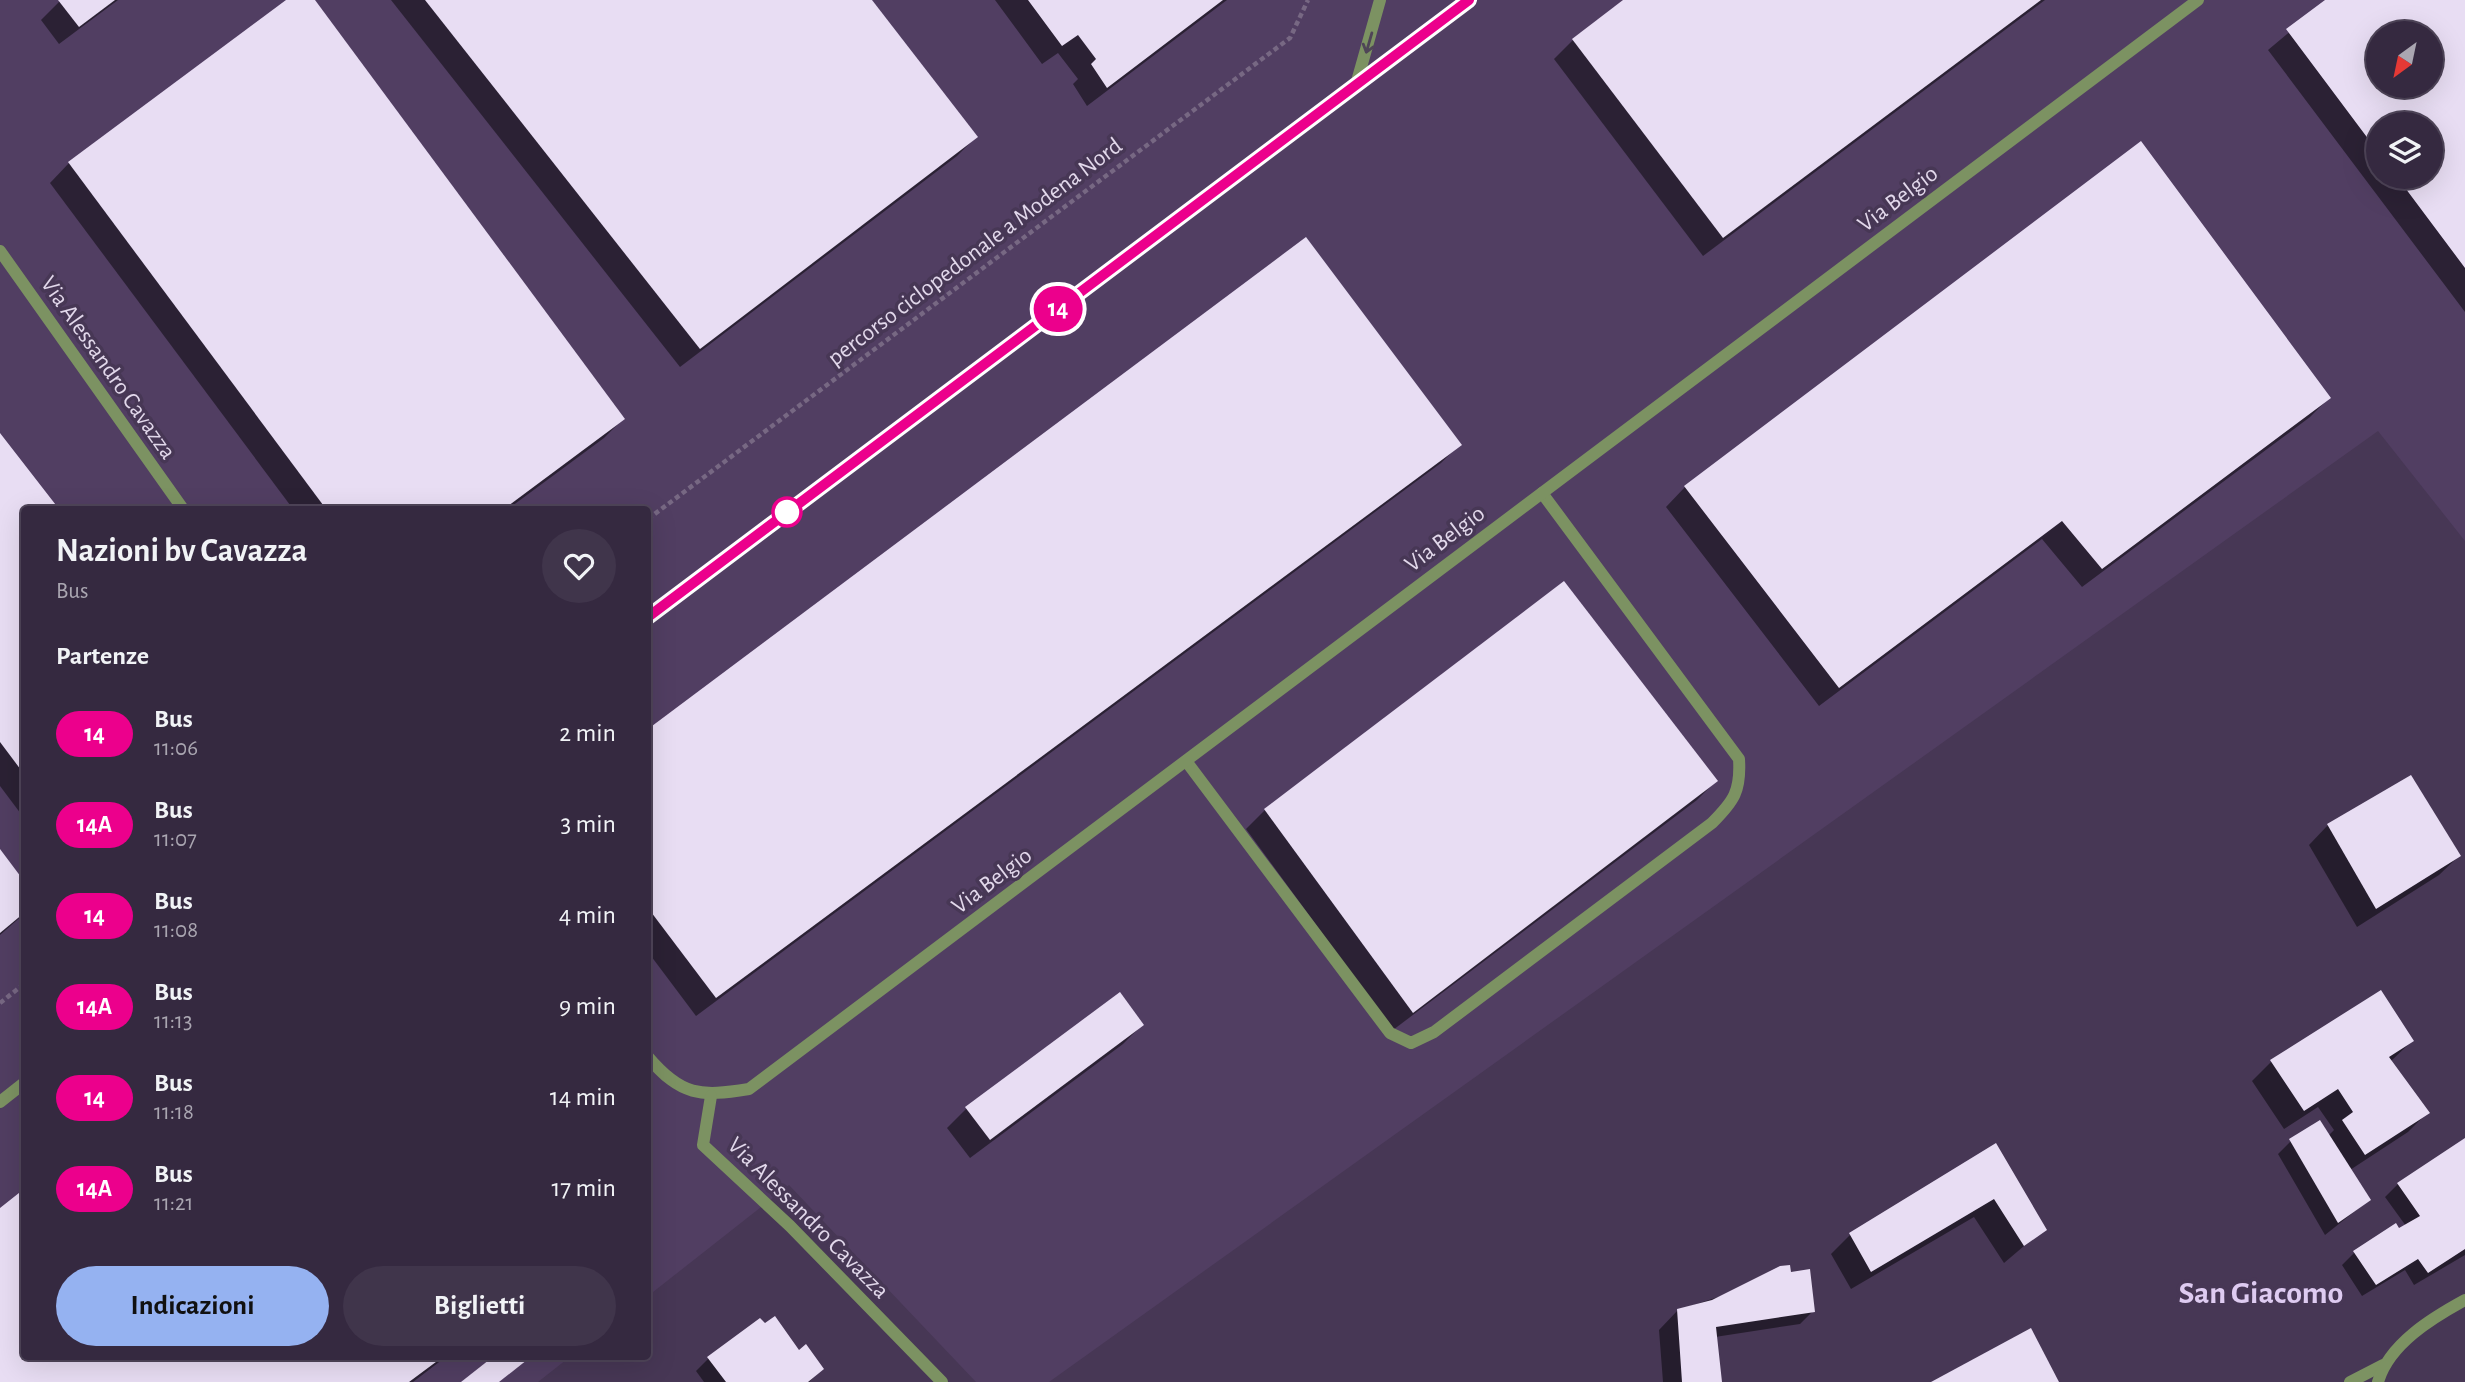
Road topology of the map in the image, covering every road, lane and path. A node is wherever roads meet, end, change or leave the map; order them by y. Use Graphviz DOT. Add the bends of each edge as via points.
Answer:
graph roads {
  1 [pos="1308,0"];
  2 [pos="1380,0"];
  3 [pos="1469,0"];
  4 [pos="2198,0"];
  5 [pos="1356,85"];
  6 [pos="0,251"];
  7 [pos="1542,493"];
  8 [pos="181,506"];
  9 [pos="651,517"];
  10 [pos="651,615"];
  11 [pos="1186,761"];
  12 [pos="21,986"];
  13 [pos="0,1003"];
  14 [pos="651,1060"];
  15 [pos="21,1085"];
  16 [pos="710,1096"];
  17 [pos="0,1102"];
  18 [pos="2465,1300"];
  19 [pos="2383,1365"];
  20 [pos="942,1382"];
  21 [pos="2350,1382"];
  22 [pos="2378,1382"];
  1 -- 9 [label="path, percorso ciclopedonale a Modena Nord" via="1290,38"];
  2 -- 5 [label="street, one-way"];
  3 -- 5 [label="street"];
  4 -- 7 [label="street, Via Belgio"];
  5 -- 10 [label="street"];
  6 -- 8 [label="street, Via Alessandro Cavazza"];
  7 -- 11 [label="street, Via Belgio"];
  7 -- 11 [label="street" via="1739,759 1740,778 1732,803 1690,840 1434,1032 1411,1043 1390,1033"];
  11 -- 16 [label="street, Via Belgio" via="750,1089"];
  12 -- 13 [label="path"];
  14 -- 16 [label="street" via="669,1081"];
  15 -- 17 [label="street"];
  16 -- 20 [label="street, Via Alessandro Cavazza" via="703,1145 790,1226"];
  18 -- 19 [label="street" via="2430,1319"];
  19 -- 21 [label="street"];
  19 -- 22 [label="street"];
}
